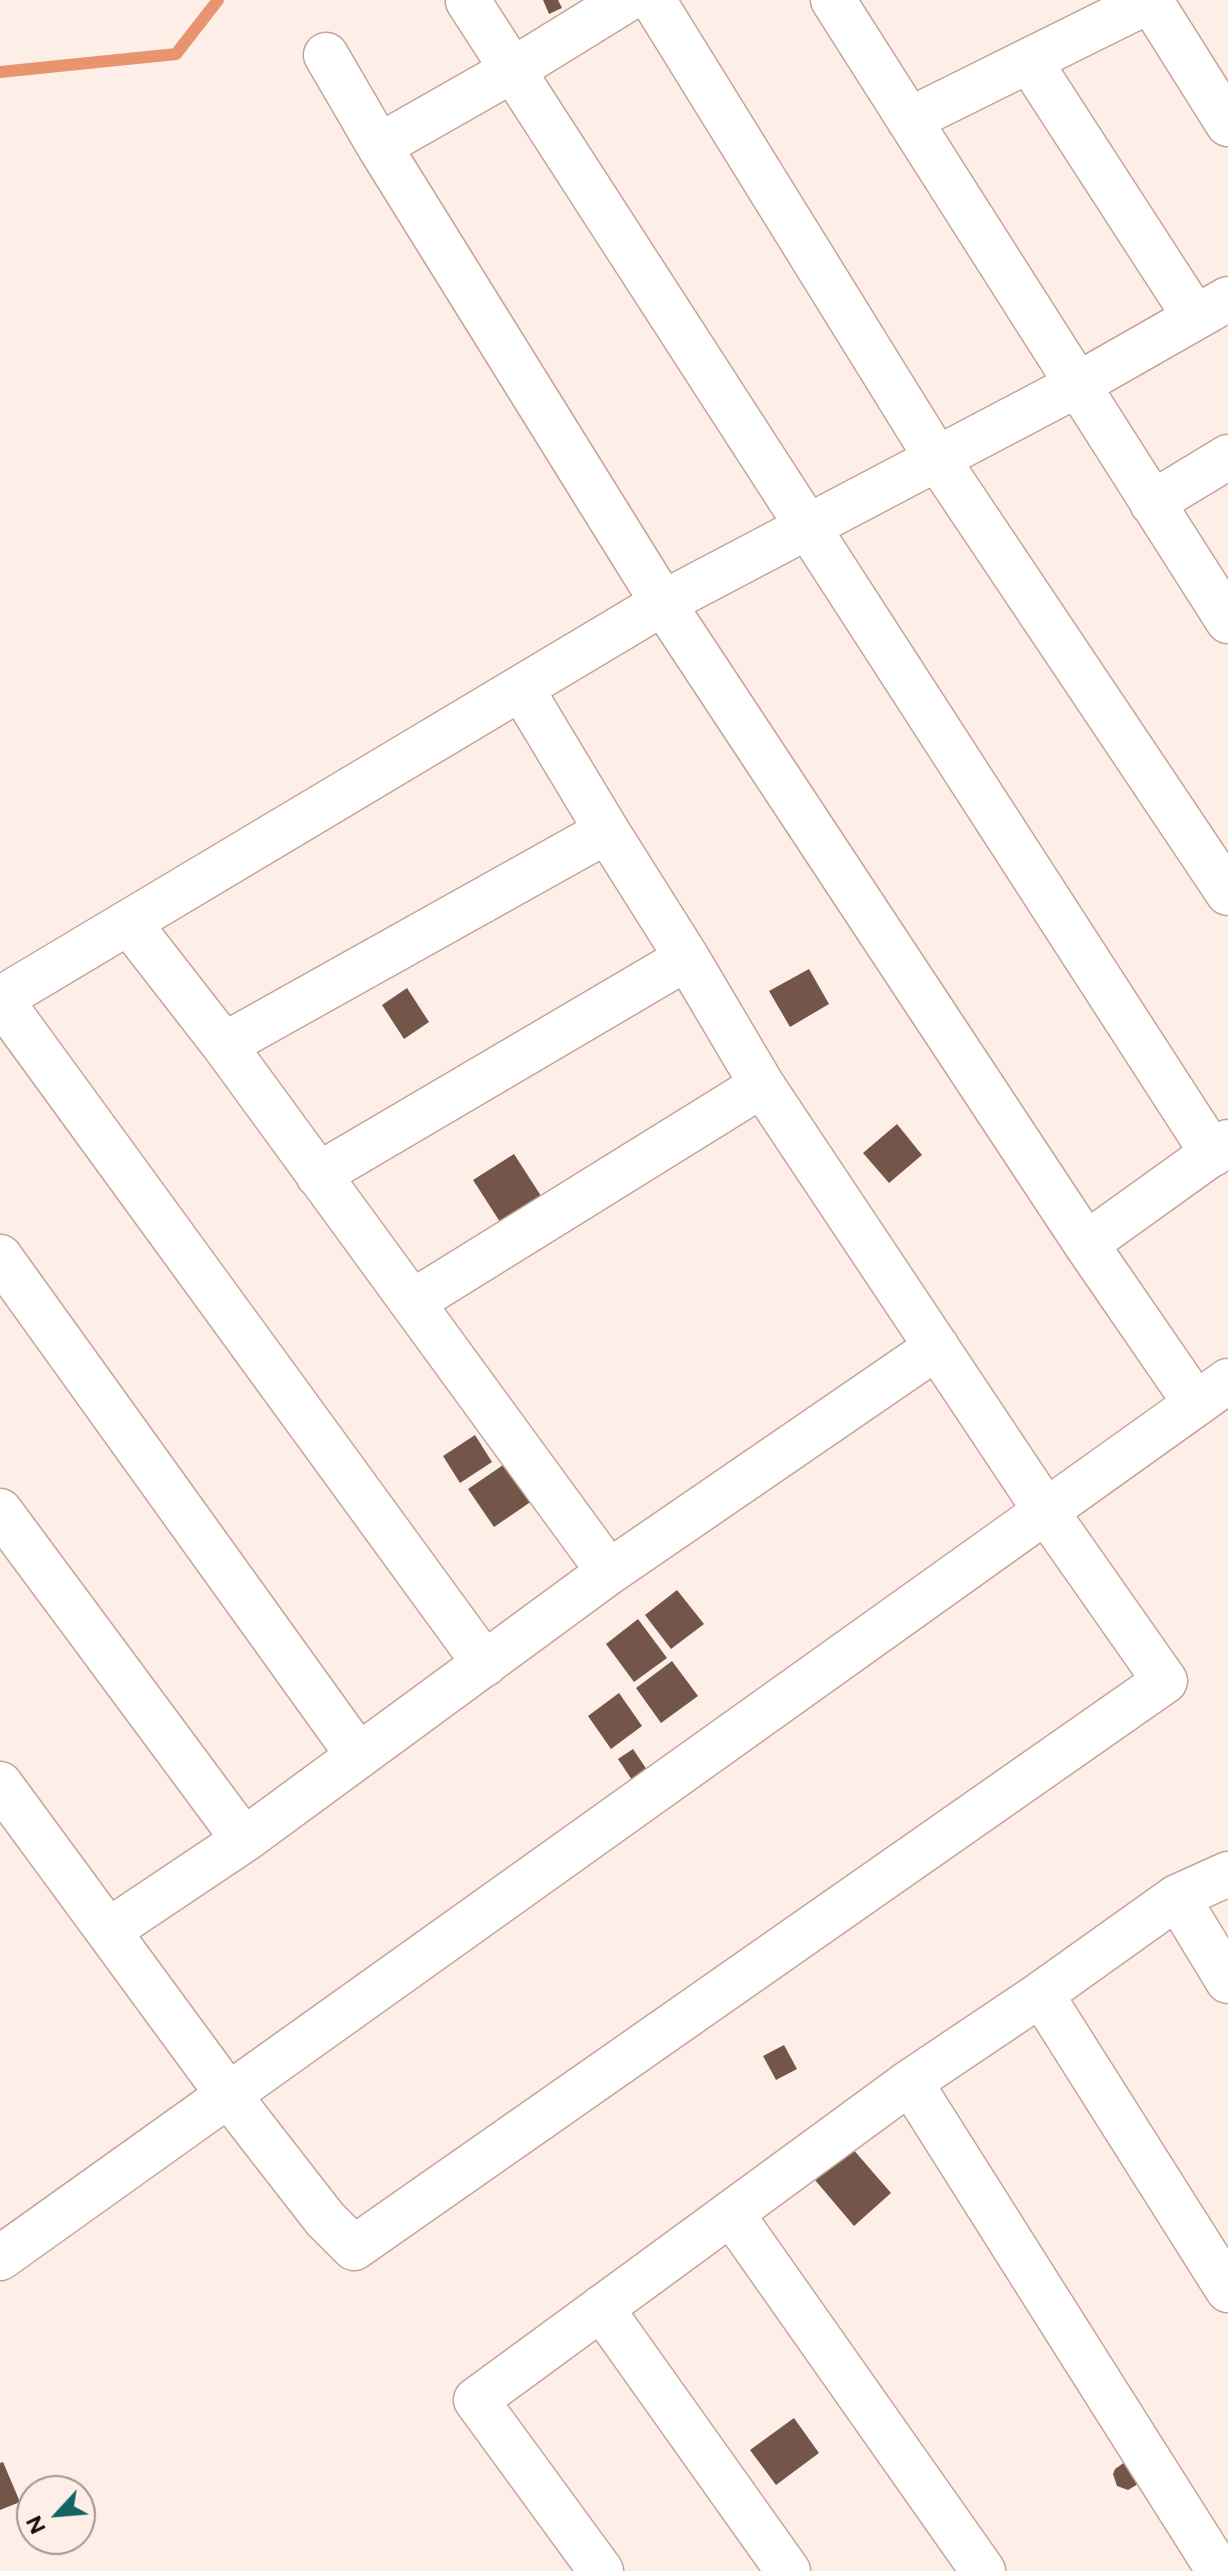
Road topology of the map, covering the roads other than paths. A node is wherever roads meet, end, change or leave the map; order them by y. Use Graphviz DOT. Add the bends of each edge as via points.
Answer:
graph roads {
  1 [pos="626,0"];
  2 [pos="653,0"];
  3 [pos="1150,0"];
  4 [pos="468,1"];
  5 [pos="843,3"];
  6 [pos="326,55"];
  7 [pos="1030,62"];
  8 [pos="511,71"];
  9 [pos="909,120"];
  10 [pos="1228,124"];
  11 [pos="379,146"];
  12 [pos="1211,308"];
  13 [pos="1077,385"];
  14 [pos="936,457"];
  15 [pos="1228,457"];
  16 [pos="1152,503"];
  17 [pos="807,529"];
  18 [pos="663,603"];
  19 [pos="1226,614"];
  20 [pos="521,688"];
  21 [pos="607,831"];
  22 [pos="1228,893"];
  23 [pos="129,923"];
  24 [pos="687,958"];
  25 [pos="0,999"];
  26 [pos="224,1045"];
  27 [pos="762,1085"];
  28 [pos="1220,1148"];
  29 [pos="318,1175"];
  30 [pos="1086,1244"];
  31 [pos="0,1257"];
  32 [pos="414,1301"];
  33 [pos="937,1347"];
  34 [pos="1212,1392"];
  35 [pos="1045,1510"];
  36 [pos="0,1511"];
  37 [pos="609,1572"];
  38 [pos="485,1664"];
  39 [pos="358,1755"];
  40 [pos="0,1784"];
  41 [pos="244,1840"];
  42 [pos="1228,1874"];
  43 [pos="1177,1897"];
  44 [pos="108,1931"];
  45 [pos="1228,1981"];
  46 [pos="1041,1994"];
  47 [pos="910,2082"];
  48 [pos="227,2093"];
  49 [pos="731,2213"];
  50 [pos="0,2258"];
  51 [pos="1228,2290"];
  52 [pos="601,2308"];
  53 [pos="601,2571"];
  54 [pos="788,2571"];
  55 [pos="983,2571"];
  56 [pos="1219,2571"];
  1 -- 8 [label="street"];
  2 -- 14 [label="street"];
  3 -- 7 [label="street"];
  3 -- 10 [label="street"];
  4 -- 8 [label="street"];
  5 -- 9 [label="street"];
  6 -- 11 [label="street"];
  7 -- 9 [label="street"];
  7 -- 12 [label="street"];
  8 -- 11 [label="street"];
  8 -- 17 [label="street"];
  9 -- 13 [label="street"];
  11 -- 18 [label="street"];
  12 -- 13 [label="street"];
  13 -- 14 [label="street"];
  13 -- 16 [label="street"];
  14 -- 17 [label="street"];
  14 -- 22 [label="street"];
  15 -- 16 [label="street"];
  16 -- 19 [label="street"];
  17 -- 18 [label="street"];
  17 -- 28 [label="street"];
  18 -- 20 [label="street"];
  18 -- 30 [label="street"];
  20 -- 21 [label="street"];
  20 -- 23 [label="street"];
  21 -- 24 [label="street"];
  21 -- 26 [label="street"];
  23 -- 25 [label="street"];
  23 -- 26 [label="street"];
  24 -- 27 [label="street"];
  24 -- 29 [label="street"];
  25 -- 38 [label="street"];
  26 -- 29 [label="street"];
  27 -- 32 [label="street"];
  27 -- 33 [label="street"];
  28 -- 30 [label="street"];
  29 -- 32 [label="street"];
  30 -- 34 [label="street"];
  31 -- 39 [label="street"];
  32 -- 37 [label="street"];
  33 -- 35 [label="street"];
  33 -- 37 [label="street"];
  34 -- 35 [label="street"];
  35 -- 48 [label="street"];
  35 -- 48 [label="street" via="1165,1681 354,2248 325,2219"];
  36 -- 41 [label="street"];
  37 -- 38 [label="street"];
  38 -- 39 [label="street"];
  39 -- 41 [label="street"];
  40 -- 44 [label="street"];
  41 -- 44 [label="street"];
  42 -- 43 [label="street"];
  43 -- 45 [label="street"];
  43 -- 46 [label="street"];
  44 -- 48 [label="street"];
  46 -- 47 [label="street"];
  46 -- 51 [label="street"];
  47 -- 49 [label="street"];
  47 -- 56 [label="street"];
  48 -- 50 [label="street"];
  49 -- 52 [label="street"];
  49 -- 55 [label="street"];
  52 -- 53 [label="street" via="476,2400"];
  52 -- 54 [label="street"];
}
